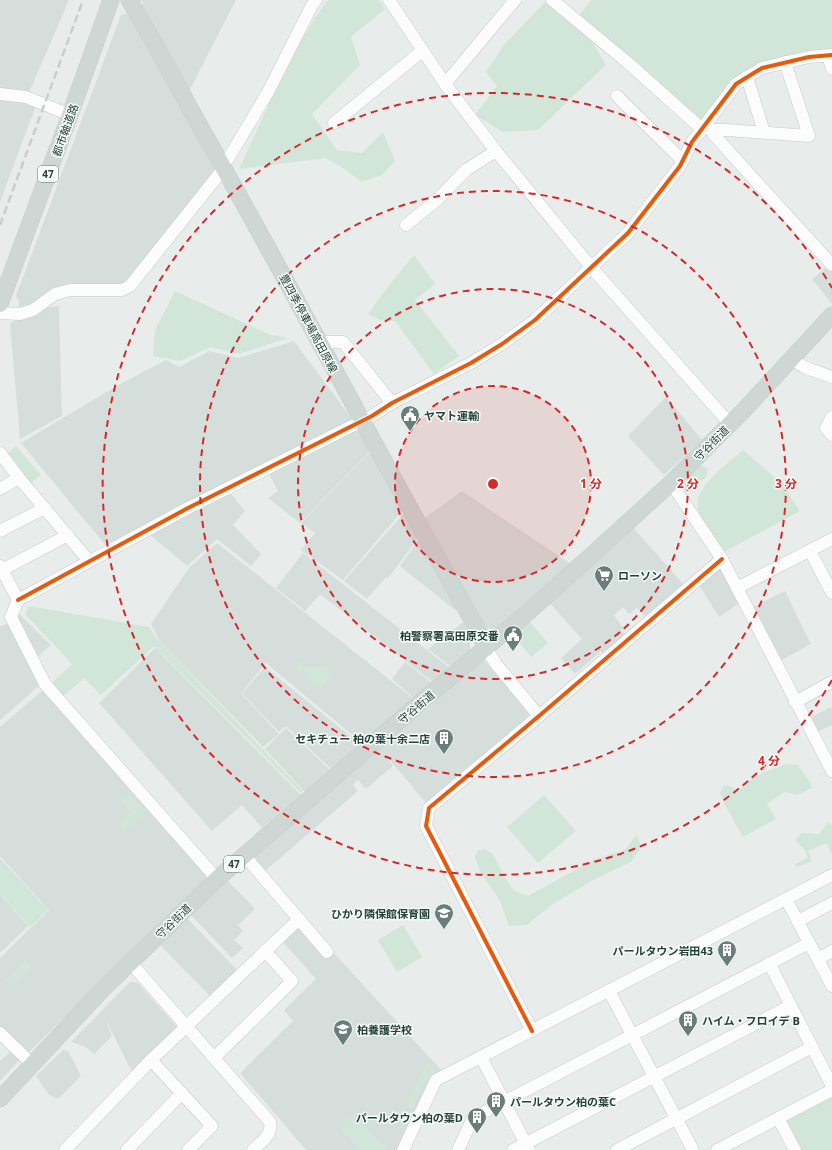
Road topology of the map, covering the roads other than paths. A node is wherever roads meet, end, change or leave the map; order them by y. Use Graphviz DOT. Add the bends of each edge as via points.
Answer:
graph roads {
  1 [pos="111,0"];
  2 [pos="129,0"];
  3 [pos="316,0"];
  4 [pos="389,0"];
  5 [pos="515,0"];
  6 [pos="560,2"];
  7 [pos="422,51"];
  8 [pos="830,56"];
  9 [pos="785,62"];
  10 [pos="832,69"];
  11 [pos="747,77"];
  12 [pos="445,84"];
  13 [pos="0,94"];
  14 [pos="617,96"];
  15 [pos="70,115"];
  16 [pos="334,124"];
  17 [pos="706,128"];
  18 [pos="764,132"];
  19 [pos="496,151"];
  20 [pos="682,160"];
  21 [pos="223,166"];
  22 [pos="406,225"];
  23 [pos="832,265"];
  24 [pos="591,267"];
  25 [pos="0,304"];
  26 [pos="0,312"];
  27 [pos="832,315"];
  28 [pos="320,344"];
  29 [pos="792,359"];
  30 [pos="832,377"];
  31 [pos="392,403"];
  32 [pos="832,417"];
  33 [pos="362,421"];
  34 [pos="730,424"];
  35 [pos="832,435"];
  36 [pos="0,453"];
  37 [pos="19,478"];
  38 [pos="671,483"];
  39 [pos="0,489"];
  40 [pos="45,508"];
  41 [pos="0,531"];
  42 [pos="68,536"];
  43 [pos="832,539"];
  44 [pos="810,551"];
  45 [pos="722,559"];
  46 [pos="89,561"];
  47 [pos="1,568"];
  48 [pos="737,588"];
  49 [pos="832,594"];
  50 [pos="18,600"];
  51 [pos="6,618"];
  52 [pos="486,648"];
  53 [pos="832,682"];
  54 [pos="795,702"];
  55 [pos="539,716"];
  56 [pos="828,757"];
  57 [pos="832,771"];
  58 [pos="244,855"];
  59 [pos="832,875"];
  60 [pos="217,879"];
  61 [pos="786,899"];
  62 [pos="832,903"];
  63 [pos="299,919"];
  64 [pos="798,921"];
  65 [pos="809,943"];
  66 [pos="265,951"];
  67 [pos="832,951"];
  68 [pos="327,952"];
  69 [pos="818,959"];
  70 [pos="130,962"];
  71 [pos="768,963"];
  72 [pos="832,986"];
  73 [pos="610,991"];
  74 [pos="790,1006"];
  75 [pos="185,1027"];
  76 [pos="532,1031"];
  77 [pos="0,1033"];
  78 [pos="632,1034"];
  79 [pos="812,1047"];
  80 [pos="481,1057"];
  81 [pos="214,1058"];
  82 [pos="151,1060"];
  83 [pos="32,1064"];
  84 [pos="654,1076"];
  85 [pos="832,1086"];
  86 [pos="832,1090"];
  87 [pos="182,1093"];
  88 [pos="0,1099"];
  89 [pos="504,1101"];
  90 [pos="676,1118"];
  91 [pos="778,1118"];
  92 [pos="528,1147"];
  93 [pos="65,1150"];
  94 [pos="127,1150"];
  95 [pos="188,1150"];
  96 [pos="253,1150"];
  97 [pos="403,1150"];
  98 [pos="458,1150"];
  99 [pos="513,1150"];
  100 [pos="617,1150"];
  101 [pos="693,1150"];
  102 [pos="717,1150"];
  103 [pos="795,1150"];
  1 -- 15 [label="main road, 都市軸道路 / 47"];
  2 -- 21 [label="main road, 豊四季停車場高田原線"];
  3 -- 21 [label="street" via="268,92"];
  4 -- 7 [label="street"];
  5 -- 12 [label="street"];
  6 -- 17 [label="street"];
  7 -- 12 [label="street"];
  7 -- 16 [label="street"];
  8 -- 9 [label="street"];
  8 -- 10 [label="street"];
  9 -- 11 [label="street" via="762,68"];
  9 -- 18 [label="street" via="808,136"];
  11 -- 17 [label="street" via="736,84"];
  11 -- 18 [label="street"];
  12 -- 19 [label="street"];
  13 -- 15 [label="street" via="26,97"];
  14 -- 20 [label="street"];
  15 -- 25 [label="main road, 都市軸道路 / 47"];
  17 -- 18 [label="street"];
  17 -- 20 [label="street" via="692,142"];
  17 -- 23 [label="street"];
  19 -- 22 [label="street" via="466,170 438,199"];
  19 -- 24 [label="street"];
  20 -- 24 [label="street" via="628,232"];
  21 -- 26 [label="street" via="130,286 122,290 70,290 55,294 33,310 20,314"];
  21 -- 28 [label="main road, 豊四季停車場高田原線"];
  24 -- 31 [label="street" via="536,320 502,344 471,363"];
  24 -- 34 [label="street"];
  27 -- 29 [label="main road, 守谷街道 / 47"];
  28 -- 31 [label="street" via="343,342"];
  28 -- 33 [label="main road, 豊四季停車場高田原線"];
  29 -- 30 [label="street" via="804,367"];
  29 -- 34 [label="main road, 守谷街道 / 47"];
  31 -- 33 [label="street"];
  32 -- 35 [label="street" via="826,428"];
  33 -- 46 [label="street"];
  33 -- 52 [label="main road, 豊四季停車場高田原線"];
  34 -- 38 [label="main road, 守谷街道 / 47"];
  36 -- 37 [label="street"];
  37 -- 39 [label="street"];
  37 -- 40 [label="street"];
  38 -- 45 [label="street"];
  38 -- 52 [label="main road, 守谷街道 / 47"];
  40 -- 41 [label="street"];
  40 -- 42 [label="street"];
  42 -- 46 [label="street"];
  42 -- 47 [label="street"];
  43 -- 44 [label="street"];
  44 -- 48 [label="street"];
  44 -- 49 [label="street"];
  45 -- 48 [label="street"];
  45 -- 55 [label="street"];
  46 -- 50 [label="street"];
  47 -- 50 [label="street"];
  48 -- 54 [label="street"];
  50 -- 51 [label="street"];
  51 -- 60 [label="street" via="45,684"];
  52 -- 55 [label="street"];
  52 -- 58 [label="main road, 守谷街道 / 47"];
  53 -- 54 [label="street"];
  54 -- 56 [label="street"];
  55 -- 76 [label="street" via="429,808 426,826"];
  56 -- 57 [label="street"];
  58 -- 60 [label="main road, 守谷街道 / 47"];
  58 -- 63 [label="street"];
  59 -- 61 [label="street"];
  60 -- 70 [label="main road, 守谷街道 / 47"];
  61 -- 64 [label="street"];
  61 -- 73 [label="street"];
  62 -- 64 [label="street"];
  63 -- 66 [label="street"];
  63 -- 68 [label="street"];
  64 -- 65 [label="street"];
  65 -- 69 [label="street"];
  65 -- 71 [label="street"];
  66 -- 75 [label="street"];
  66 -- 81 [label="street" via="292,981"];
  67 -- 69 [label="street"];
  69 -- 72 [label="street"];
  70 -- 75 [label="street"];
  70 -- 83 [label="main road, 守谷街道 / 47"];
  71 -- 74 [label="street"];
  71 -- 78 [label="street"];
  73 -- 76 [label="street"];
  73 -- 78 [label="street"];
  74 -- 79 [label="street"];
  74 -- 84 [label="street"];
  75 -- 81 [label="street"];
  75 -- 82 [label="street"];
  76 -- 80 [label="street"];
  77 -- 83 [label="street"];
  78 -- 84 [label="street"];
  78 -- 89 [label="street"];
  79 -- 85 [label="street"];
  79 -- 90 [label="street"];
  80 -- 89 [label="street"];
  80 -- 97 [label="street" via="436,1080"];
  81 -- 96 [label="street" via="270,1122 270,1133"];
  82 -- 87 [label="street"];
  82 -- 93 [label="street"];
  83 -- 88 [label="main road, 守谷街道 / 47"];
  84 -- 90 [label="street"];
  84 -- 92 [label="street"];
  86 -- 91 [label="street"];
  87 -- 94 [label="street"];
  87 -- 95 [label="street" via="212,1126"];
  89 -- 92 [label="street"];
  89 -- 98 [label="street" via="473,1118"];
  90 -- 100 [label="street"];
  90 -- 101 [label="street"];
  91 -- 102 [label="street"];
  91 -- 103 [label="street"];
  92 -- 99 [label="street"];
}
